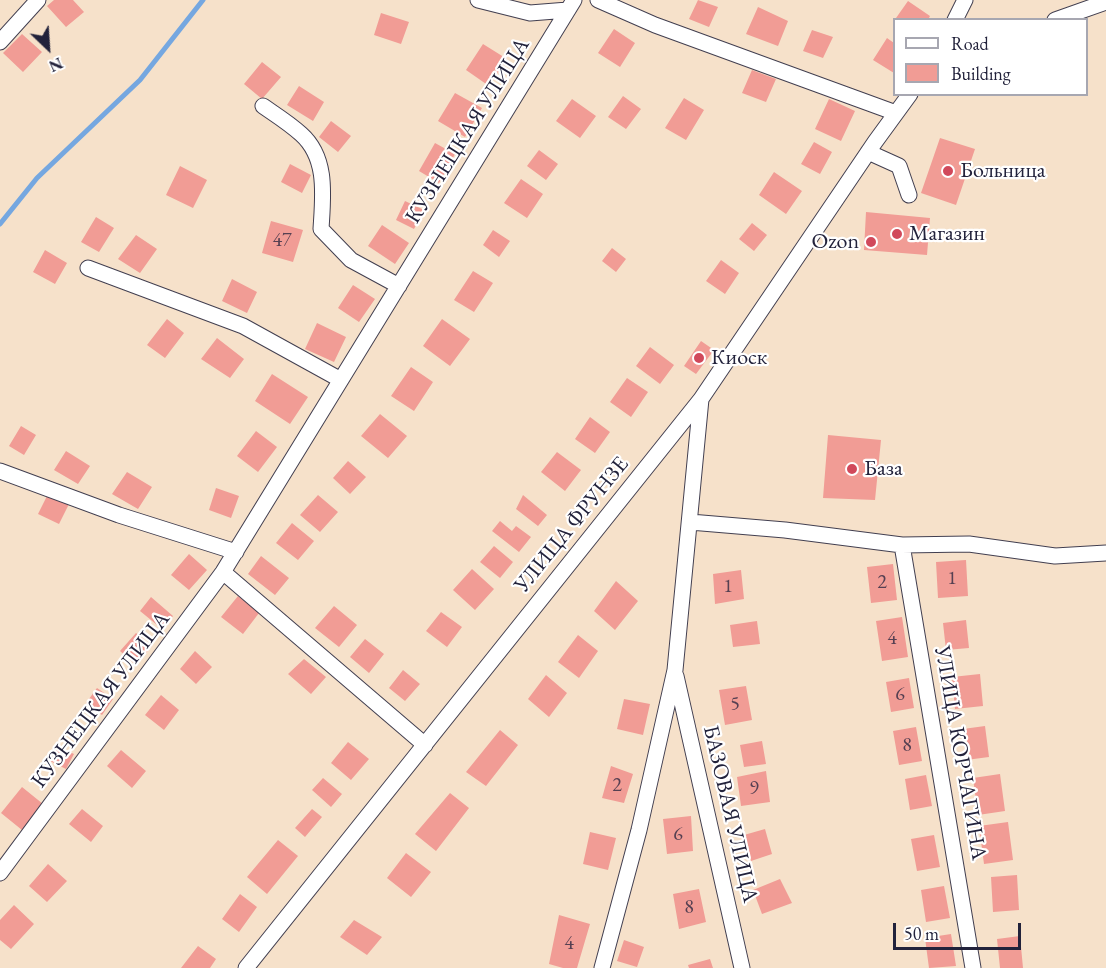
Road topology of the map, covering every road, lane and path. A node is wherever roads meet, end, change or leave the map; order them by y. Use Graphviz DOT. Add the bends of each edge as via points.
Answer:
graph roads {
  1 [pos="38,0"];
  2 [pos="478,0"];
  3 [pos="598,0"];
  4 [pos="965,0"];
  5 [pos="1106,2"];
  6 [pos="571,5"];
  7 [pos="956,18"];
  8 [pos="1061,18"];
  9 [pos="0,42"];
  10 [pos="909,96"];
  11 [pos="263,106"];
  12 [pos="896,113"];
  13 [pos="868,152"];
  14 [pos="909,195"];
  15 [pos="88,268"];
  16 [pos="399,286"];
  17 [pos="341,380"];
  18 [pos="701,399"];
  19 [pos="0,471"];
  20 [pos="690,522"];
  21 [pos="902,545"];
  22 [pos="236,552"];
  23 [pos="1106,553"];
  24 [pos="224,572"];
  25 [pos="675,670"];
  26 [pos="425,745"];
  27 [pos="0,873"];
  28 [pos="246,968"];
  29 [pos="602,968"];
  30 [pos="742,968"];
  31 [pos="973,968"];
  1 -- 9 [label="street"];
  2 -- 6 [label="street" via="530,14"];
  3 -- 12 [label="street"];
  4 -- 7 [label="street"];
  5 -- 8 [label="street"];
  6 -- 16 [label="street, КУЗНЕЦКАЯ УЛИЦА"];
  10 -- 12 [label="street, УЛИЦА ФРУНЗЕ"];
  11 -- 16 [label="street" via="302,135 317,155 324,189 321,229 351,260"];
  12 -- 13 [label="street, УЛИЦА ФРУНЗЕ"];
  13 -- 14 [label="street" via="899,166"];
  13 -- 18 [label="street, УЛИЦА ФРУНЗЕ"];
  15 -- 17 [label="street" via="243,326"];
  16 -- 17 [label="street, КУЗНЕЦКАЯ УЛИЦА"];
  17 -- 22 [label="street, КУЗНЕЦКАЯ УЛИЦА"];
  18 -- 20 [label="street"];
  18 -- 26 [label="street, УЛИЦА ФРУНЗЕ"];
  19 -- 22 [label="street"];
  20 -- 21 [label="street"];
  20 -- 25 [label="street"];
  21 -- 23 [label="street" via="969,544 1055,556"];
  21 -- 31 [label="street, УЛИЦА КОРЧАГИНА"];
  22 -- 24 [label="street, КУЗНЕЦКАЯ УЛИЦА"];
  24 -- 26 [label="street"];
  24 -- 27 [label="street, КУЗНЕЦКАЯ УЛИЦА"];
  25 -- 29 [label="street" via="639,830"];
  25 -- 30 [label="street, БАЗОВАЯ УЛИЦА"];
  26 -- 28 [label="street, УЛИЦА ФРУНЗЕ"];
}
